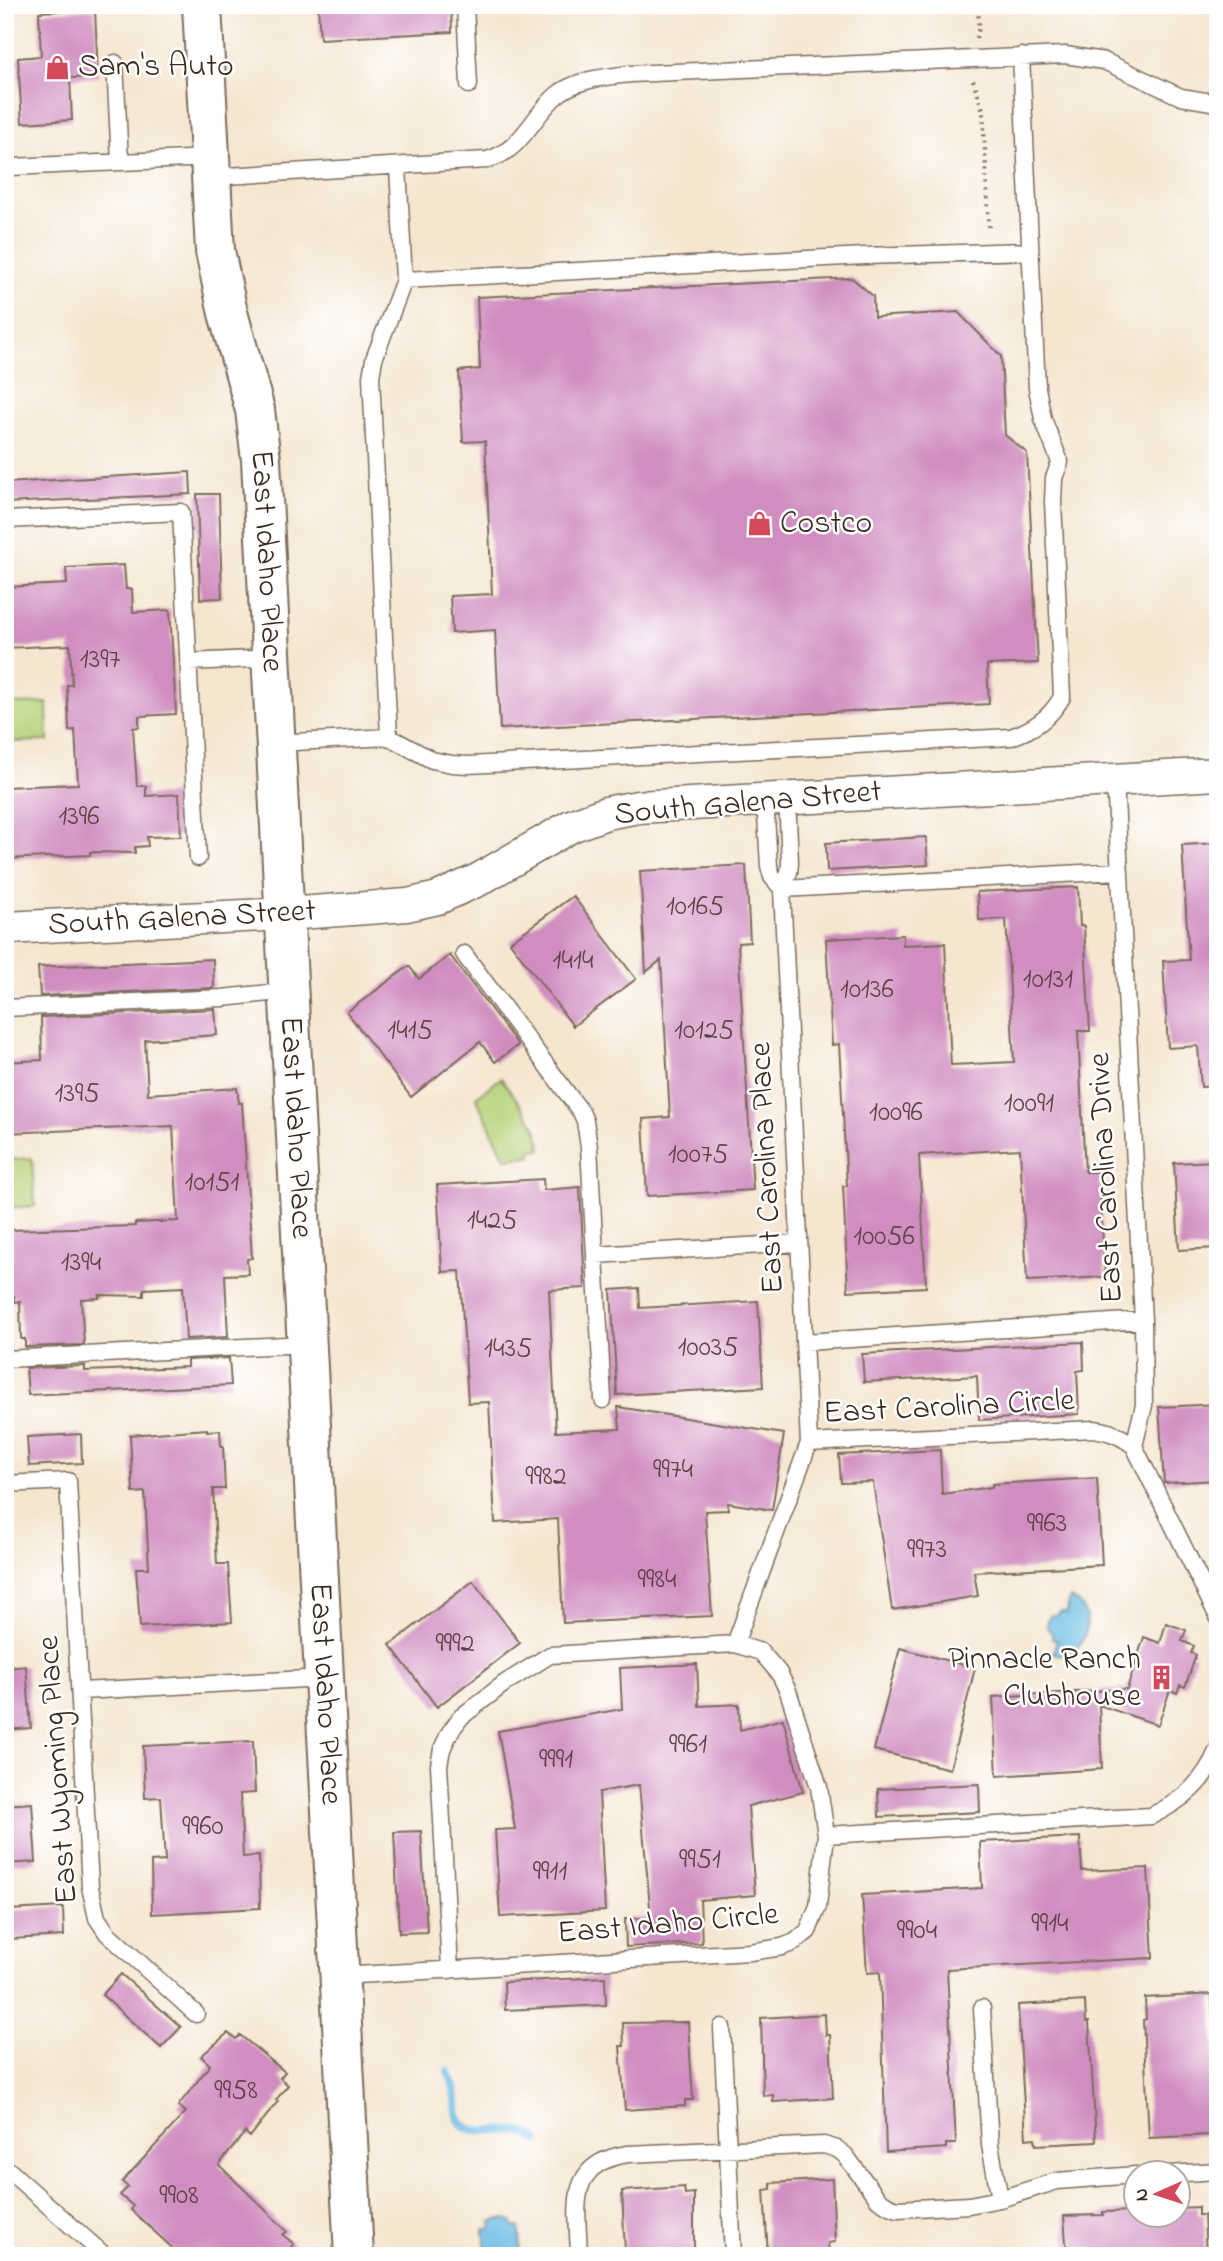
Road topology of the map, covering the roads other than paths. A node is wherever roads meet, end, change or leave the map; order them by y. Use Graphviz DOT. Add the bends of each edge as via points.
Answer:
graph roads {
  1 [pos="202,5"];
  2 [pos="465,5"];
  3 [pos="1021,55"];
  4 [pos="115,63"];
  5 [pos="469,85"];
  6 [pos="1218,103"];
  7 [pos="120,162"];
  8 [pos="5,163"];
  9 [pos="210,167"];
  10 [pos="398,167"];
  11 [pos="1030,251"];
  12 [pos="404,279"];
  13 [pos="5,520"];
  14 [pos="272,659"];
  15 [pos="189,662"];
  16 [pos="389,737"];
  17 [pos="276,743"];
  18 [pos="1218,774"];
  19 [pos="1115,779"];
  20 [pos="776,798"];
  21 [pos="198,858"];
  22 [pos="1120,872"];
  23 [pos="782,889"];
  24 [pos="286,915"];
  25 [pos="5,928"];
  26 [pos="464,954"];
  27 [pos="289,991"];
  28 [pos="5,1008"];
  29 [pos="799,1243"];
  30 [pos="595,1255"];
  31 [pos="1143,1320"];
  32 [pos="805,1342"];
  33 [pos="306,1343"];
  34 [pos="5,1359"];
  35 [pos="603,1400"];
  36 [pos="809,1443"];
  37 [pos="1134,1446"];
  38 [pos="5,1484"];
  39 [pos="1218,1618"];
  40 [pos="735,1644"];
  41 [pos="324,1678"];
  42 [pos="81,1691"];
  43 [pos="1218,1749"];
  44 [pos="826,1835"];
  45 [pos="450,1970"];
  46 [pos="340,1976"];
  47 [pos="982,2008"];
  48 [pos="196,2014"];
  49 [pos="722,2027"];
  50 [pos="727,2149"];
  51 [pos="5,2167"];
  52 [pos="1218,2171"];
  53 [pos="1192,2173"];
  54 [pos="1122,2176"];
  55 [pos="1000,2199"];
  56 [pos="106,2256"];
  57 [pos="354,2256"];
  58 [pos="579,2256"];
  59 [pos="733,2256"];
  1 -- 9 [label="street, East Idaho Place"];
  2 -- 5 [label="lane"];
  3 -- 6 [label="lane" via="1096,58 1175,95"];
  3 -- 10 [label="lane" via="606,77 579,83 556,96 515,145 493,159"];
  3 -- 11 [label="lane"];
  4 -- 7 [label="lane"];
  7 -- 8 [label="lane" via="10,167"];
  7 -- 9 [label="lane"];
  9 -- 10 [label="lane"];
  9 -- 14 [label="street, East Idaho Place" via="218,266 259,436"];
  10 -- 12 [label="lane"];
  11 -- 12 [label="lane"];
  11 -- 16 [label="lane" via="1038,400 1060,462 1053,502 1062,697 1046,719 1011,737 468,765 432,760"];
  12 -- 16 [label="lane" via="371,377"];
  13 -- 15 [label="lane" via="181,512"];
  14 -- 15 [label="lane"];
  14 -- 17 [label="street, East Idaho Place"];
  15 -- 21 [label="lane"];
  16 -- 17 [label="lane"];
  17 -- 24 [label="street, East Idaho Place"];
  18 -- 19 [label="street, South Galena Street"];
  19 -- 20 [label="street, South Galena Street"];
  19 -- 22 [label="lane, East Carolina Drive"];
  20 -- 23 [label="lane, East Carolina Place" via="790,863"];
  20 -- 23 [label="lane, East Carolina Place" via="769,866"];
  20 -- 24 [label="street, South Galena Street" via="667,803 606,813 571,826 438,898 395,907"];
  22 -- 23 [label="lane"];
  22 -- 31 [label="lane, East Carolina Drive"];
  23 -- 29 [label="lane, East Carolina Place"];
  24 -- 25 [label="street, South Galena Street"];
  24 -- 27 [label="street, East Idaho Place"];
  26 -- 30 [label="lane" via="585,1121"];
  27 -- 28 [label="lane"];
  27 -- 33 [label="street, East Idaho Place"];
  29 -- 30 [label="lane"];
  29 -- 32 [label="lane, East Carolina Place"];
  30 -- 35 [label="lane"];
  31 -- 32 [label="lane, East Carolina Drive"];
  31 -- 37 [label="lane" via="1144,1405"];
  32 -- 36 [label="lane, East Carolina Place"];
  33 -- 34 [label="lane"];
  33 -- 41 [label="street, East Idaho Place"];
  36 -- 37 [label="lane, East Carolina Circle" via="1094,1429 1108,1431"];
  36 -- 40 [label="lane, East Carolina Circle"];
  37 -- 39 [label="lane"];
  38 -- 42 [label="lane, East Wyoming Place" via="68,1481"];
  40 -- 44 [label="lane, East Idaho Circle" via="761,1652 788,1691 819,1787"];
  40 -- 45 [label="lane, East Idaho Circle" via="550,1655 461,1717 442,1749 439,1765"];
  41 -- 42 [label="lane"];
  41 -- 46 [label="street, East Idaho Place"];
  42 -- 48 [label="lane, East Wyoming Place" via="90,1887 97,1917 114,1940"];
  43 -- 44 [label="lane" via="1188,1794 1151,1816"];
  44 -- 45 [label="lane, East Idaho Circle" via="813,1922 802,1937 782,1947"];
  45 -- 46 [label="lane, East Idaho Circle"];
  46 -- 57 [label="street, East Idaho Place"];
  47 -- 55 [label="lane" via="991,2155"];
  49 -- 50 [label="lane"];
  50 -- 55 [label="lane" via="833,2147 845,2155 878,2199 898,2209 955,2207"];
  50 -- 58 [label="lane" via="621,2155 599,2163 577,2191"];
  50 -- 59 [label="lane"];
  51 -- 56 [label="lane"];
  52 -- 53 [label="lane"];
  54 -- 55 [label="lane" via="1057,2181"];
}
